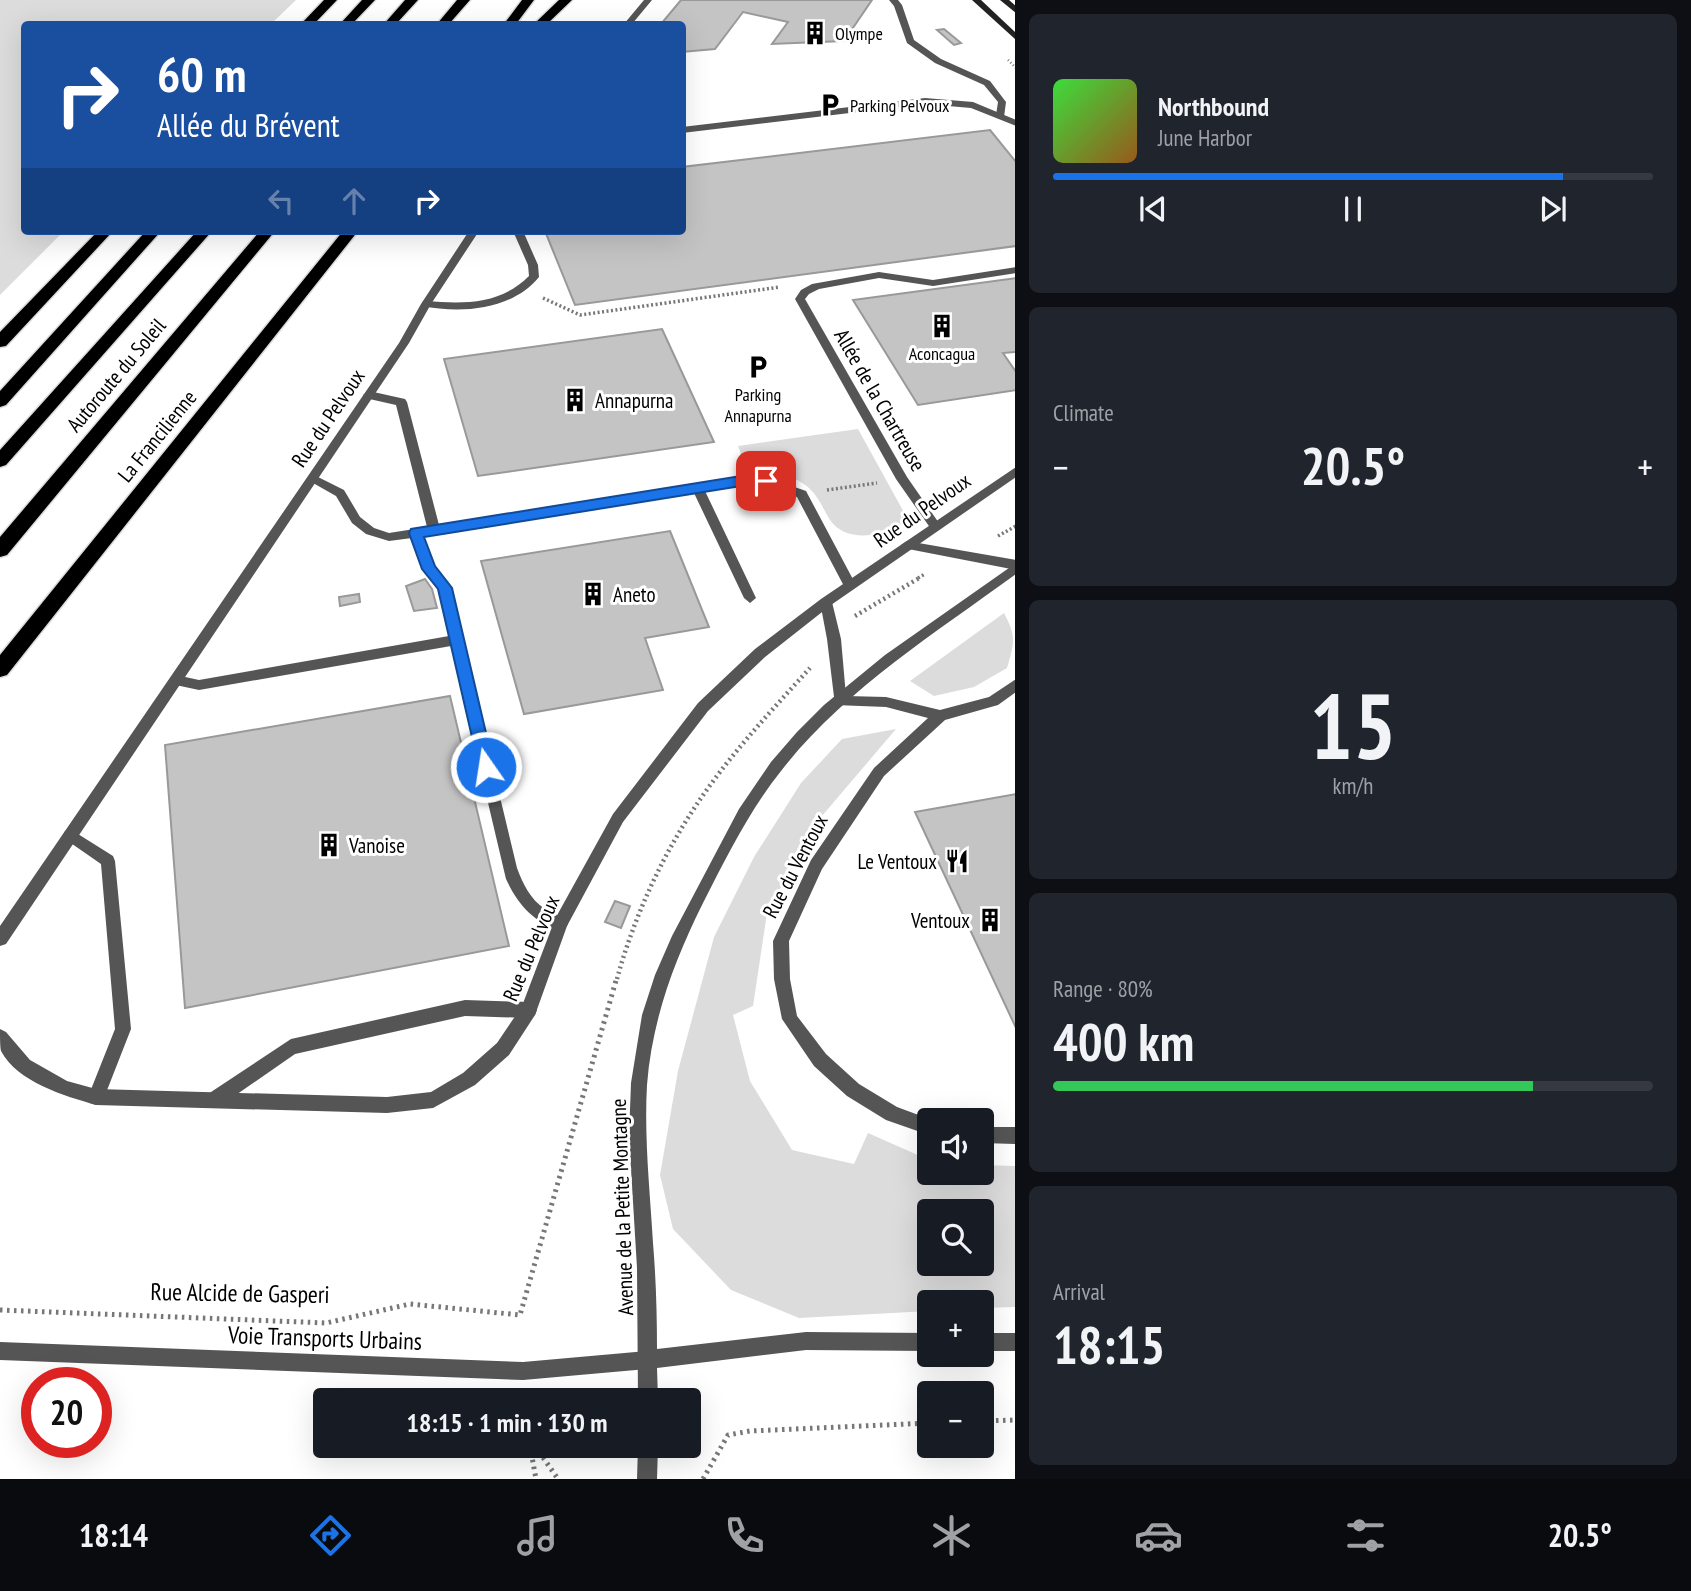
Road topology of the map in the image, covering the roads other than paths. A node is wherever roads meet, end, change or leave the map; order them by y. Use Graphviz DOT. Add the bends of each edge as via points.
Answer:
graph roads {
  1 [pos="331,0"];
  2 [pos="369,0"];
  3 [pos="412,0"];
  4 [pos="464,0"];
  5 [pos="528,0"];
  6 [pos="566,0"];
  7 [pos="648,0"];
  8 [pos="893,0"];
  9 [pos="975,0"];
  10 [pos="310,21"];
  11 [pos="349,21"];
  12 [pos="393,21"];
  13 [pos="446,21"];
  14 [pos="512,21"];
  15 [pos="543,21"];
  16 [pos="630,21"];
  17 [pos="1015,37"];
  18 [pos="1001,115"];
  19 [pos="1015,122"];
  20 [pos="686,130"];
  21 [pos="102,235"];
  22 [pos="150,235"];
  23 [pos="201,235"];
  24 [pos="265,235"];
  25 [pos="348,235"];
  26 [pos="471,235"];
  27 [pos="520,235"];
  28 [pos="1015,270"];
  29 [pos="426,304"];
  30 [pos="0,342"];
  31 [pos="369,395"];
  32 [pos="0,401"];
  33 [pos="0,461"];
  34 [pos="1015,472"];
  35 [pos="312,479"];
  36 [pos="698,488"];
  37 [pos="935,526"];
  38 [pos="434,530"];
  39 [pos="416,533"];
  40 [pos="907,545"];
  41 [pos="0,550"];
  42 [pos="1015,566"];
  43 [pos="1015,567"];
  44 [pos="850,585"];
  45 [pos="750,598"];
  46 [pos="826,602"];
  47 [pos="457,640"];
  48 [pos="0,669"];
  49 [pos="176,680"];
  50 [pos="1015,685"];
  51 [pos="840,701"];
  52 [pos="940,716"];
  53 [pos="70,835"];
  54 [pos="560,925"];
  55 [pos="0,939"];
  56 [pos="529,1010"];
  57 [pos="0,1037"];
  58 [pos="96,1097"];
  59 [pos="214,1100"];
  60 [pos="917,1123"];
  61 [pos="994,1135"];
  62 [pos="1015,1136"];
  63 [pos="917,1342"];
  64 [pos="994,1342"];
  65 [pos="1015,1342"];
  66 [pos="0,1351"];
  67 [pos="648,1360"];
  68 [pos="648,1388"];
  69 [pos="648,1458"];
  70 [pos="647,1479"];
  1 -- 10 [label="highway"];
  2 -- 11 [label="highway"];
  3 -- 12 [label="highway"];
  4 -- 13 [label="highway"];
  5 -- 14 [label="highway"];
  6 -- 15 [label="highway"];
  7 -- 16 [label="street"];
  8 -- 18 [label="street" via="910,41 938,61 987,83 1002,102"];
  9 -- 17 [label="main road"];
  18 -- 19 [label="street"];
  18 -- 20 [label="street" via="973,105 925,101"];
  21 -- 30 [label="highway"];
  22 -- 32 [label="highway"];
  23 -- 33 [label="highway, Autoroute du Soleil"];
  24 -- 41 [label="highway, Autoroute du Soleil"];
  25 -- 48 [label="highway, La Francilienne"];
  26 -- 29 [label="street, Rue du Pelvoux"];
  27 -- 29 [label="street" via="534,277 524,289 509,298 459,308"];
  28 -- 37 [label="street, Allée de la Chartreuse" via="933,283 879,275 816,286 800,299 902,479"];
  29 -- 31 [label="street, Rue du Pelvoux"];
  31 -- 35 [label="street, Rue du Pelvoux"];
  31 -- 38 [label="street" via="401,402"];
  34 -- 37 [label="street, Rue du Pelvoux"];
  35 -- 39 [label="street" via="340,494 356,520 370,531 389,537"];
  35 -- 49 [label="street, Rue du Pelvoux"];
  36 -- 38 [label="street"];
  36 -- 44 [label="street" via="766,481 802,494"];
  36 -- 45 [label="street"];
  37 -- 40 [label="street, Rue du Pelvoux"];
  38 -- 39 [label="street"];
  39 -- 47 [label="street" via="429,569 444,588"];
  40 -- 42 [label="street"];
  40 -- 44 [label="street, Rue du Pelvoux"];
  43 -- 51 [label="street, Avenue de la Petite Montagne" via="881,665"];
  44 -- 46 [label="street, Rue du Pelvoux"];
  46 -- 51 [label="street"];
  46 -- 54 [label="street, Rue du Pelvoux" via="760,653 703,707 618,818"];
  47 -- 49 [label="street" via="199,685"];
  47 -- 54 [label="street" via="517,892 538,914"];
  49 -- 53 [label="street, Rue du Pelvoux"];
  50 -- 52 [label="street, Rue du Ventoux" via="992,701"];
  51 -- 52 [label="street" via="886,702"];
  51 -- 67 [label="street, Avenue de la Petite Montagne" via="775,767 734,830 661,980 642,1055 637,1122"];
  52 -- 60 [label="street, Rue du Ventoux" via="879,772 856,803 816,865 780,941 790,1019 820,1059 853,1090 892,1114"];
  53 -- 55 [label="street, Rue du Pelvoux"];
  53 -- 58 [label="street" via="108,860 122,1029"];
  54 -- 56 [label="street, Rue du Pelvoux"];
  56 -- 59 [label="street" via="465,1008 291,1047"];
  56 -- 59 [label="street, Rue du Pelvoux" via="503,1049 468,1079 433,1100 387,1105"];
  57 -- 58 [label="street, Rue du Pelvoux" via="24,1066 64,1088"];
  58 -- 59 [label="street, Rue du Pelvoux"];
  61 -- 62 [label="street"];
  63 -- 67 [label="street" via="806,1341"];
  64 -- 65 [label="street"];
  66 -- 67 [label="street, Voie Transports Urbains" via="523,1371"];
  67 -- 68 [label="street, Avenue de la Petite Montagne"];
  69 -- 70 [label="street"];
}
